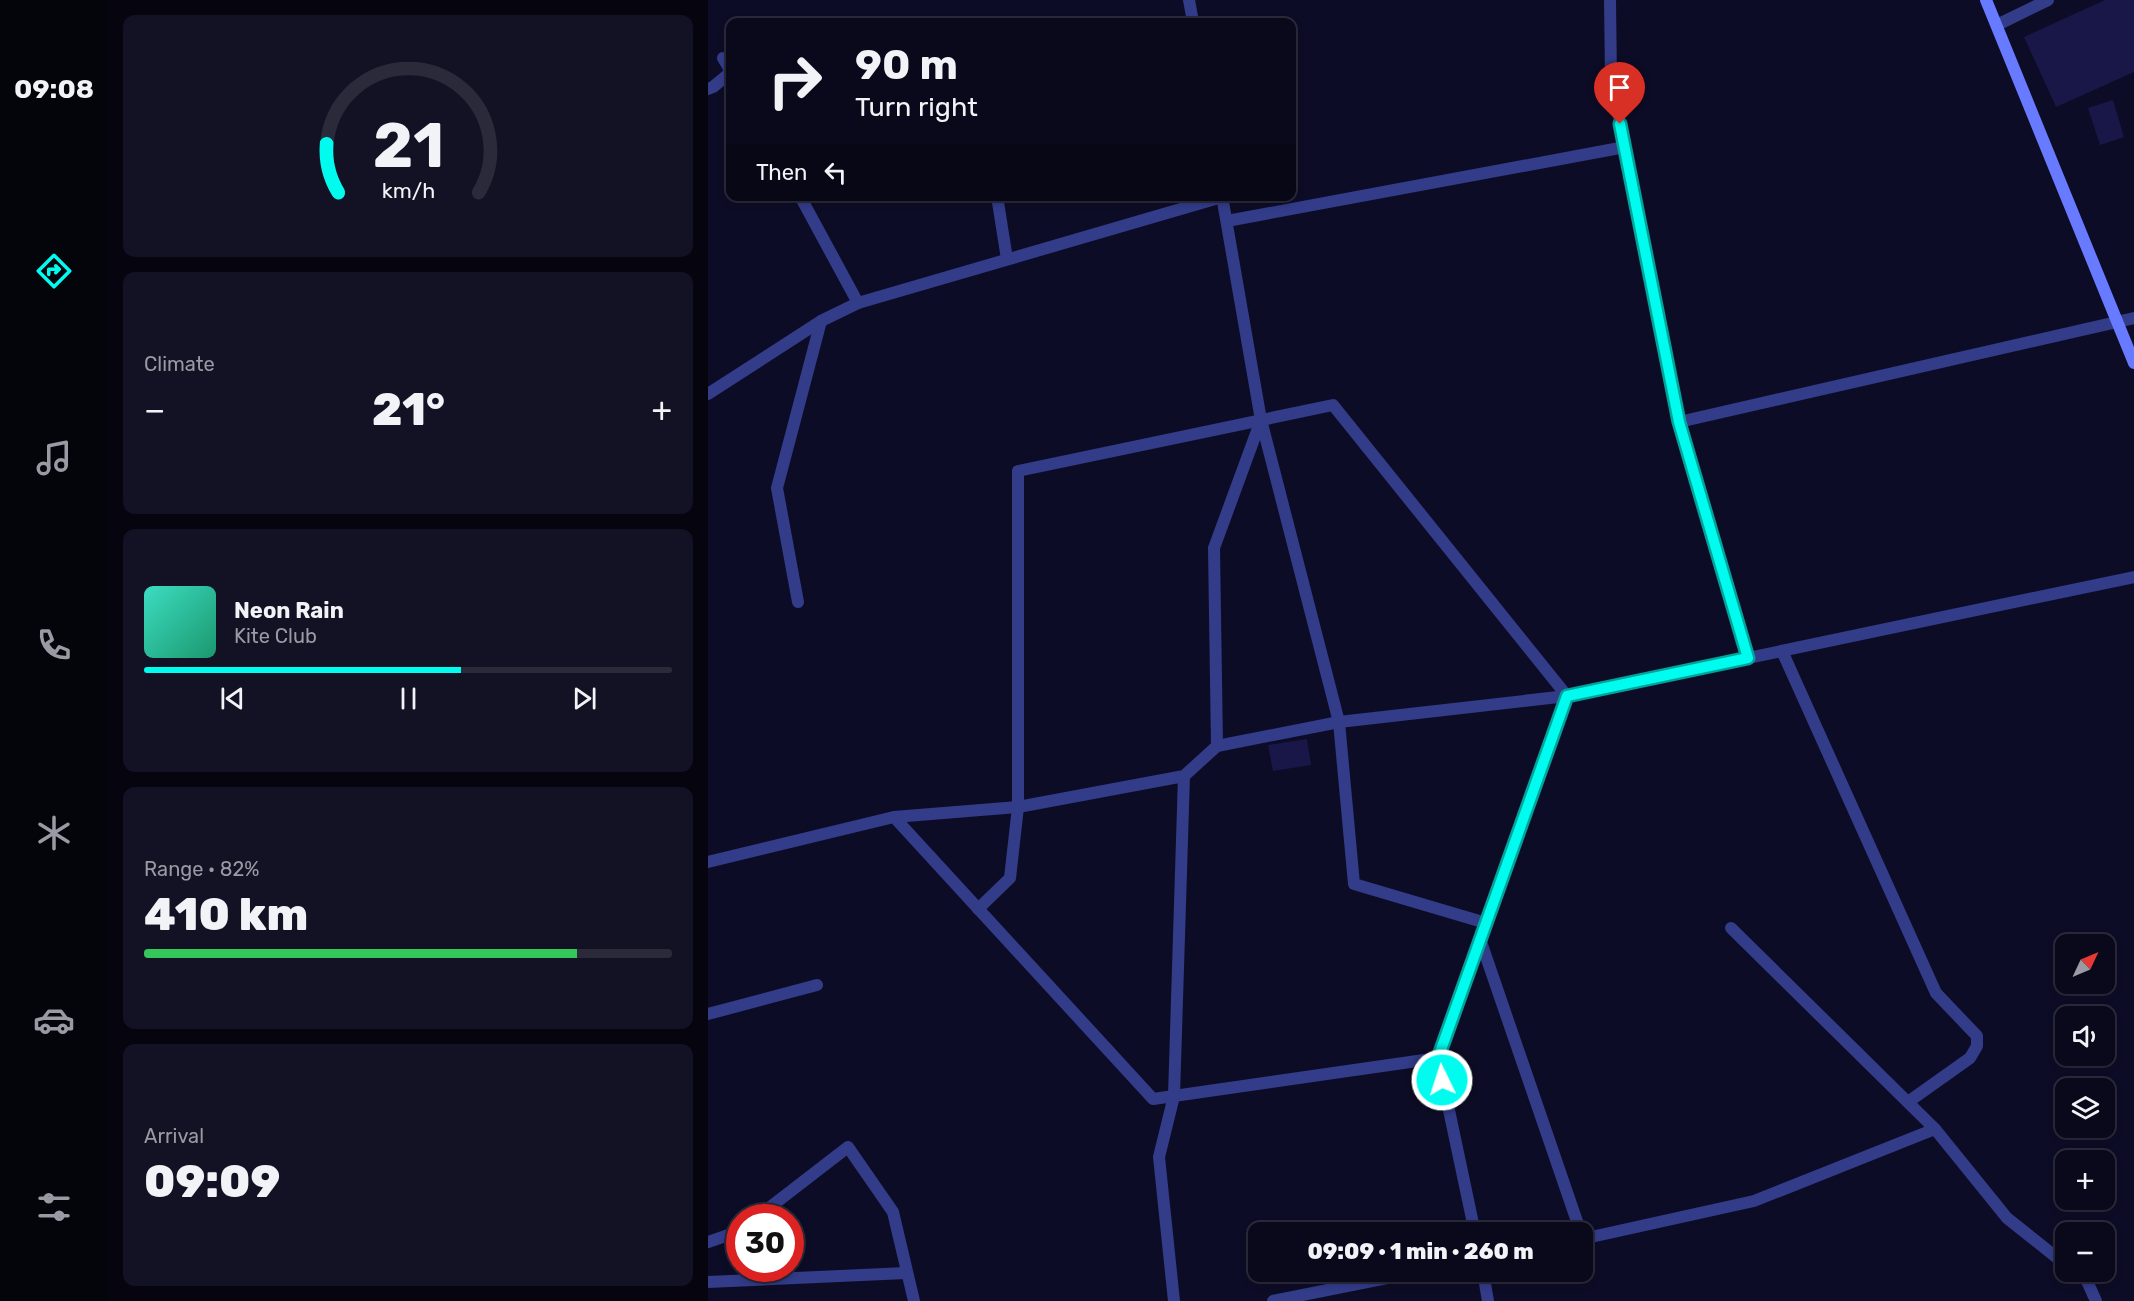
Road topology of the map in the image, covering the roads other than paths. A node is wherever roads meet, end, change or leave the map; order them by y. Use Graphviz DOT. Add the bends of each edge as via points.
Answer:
graph roads {
  1 [pos="1189,0"];
  2 [pos="1610,0"];
  3 [pos="1986,0"];
  4 [pos="2048,0"];
  5 [pos="1192,18"];
  6 [pos="1997,26"];
  7 [pos="723,57"];
  8 [pos="726,63"];
  9 [pos="726,76"];
  10 [pos="708,89"];
  11 [pos="1625,147"];
  12 [pos="803,201"];
  13 [pos="998,201"];
  14 [pos="1208,201"];
  15 [pos="1223,201"];
  16 [pos="1227,221"];
  17 [pos="1007,259"];
  18 [pos="858,303"];
  19 [pos="2134,318"];
  20 [pos="821,321"];
  21 [pos="2118,323"];
  22 [pos="2134,363"];
  23 [pos="708,394"];
  24 [pos="1261,420"];
  25 [pos="1679,422"];
  26 [pos="2134,577"];
  27 [pos="798,602"];
  28 [pos="1782,651"];
  29 [pos="1748,658"];
  30 [pos="1567,696"];
  31 [pos="1339,722"];
  32 [pos="1217,746"];
  33 [pos="1184,776"];
  34 [pos="1018,807"];
  35 [pos="894,817"];
  36 [pos="708,862"];
  37 [pos="978,909"];
  38 [pos="1486,923"];
  39 [pos="1731,928"];
  40 [pos="1480,939"];
  41 [pos="817,985"];
  42 [pos="708,1014"];
  43 [pos="1438,1058"];
  44 [pos="1174,1096"];
  45 [pos="1908,1102"];
  46 [pos="1935,1129"];
  47 [pos="774,1204"];
  48 [pos="1472,1222"];
  49 [pos="1577,1222"];
  50 [pos="726,1236"];
  51 [pos="1593,1237"];
  52 [pos="708,1242"];
  53 [pos="2055,1255"];
  54 [pos="906,1273"];
  55 [pos="708,1282"];
  56 [pos="1367,1282"];
  57 [pos="1484,1282"];
  58 [pos="2086,1282"];
  59 [pos="914,1301"];
  60 [pos="1174,1301"];
  61 [pos="1272,1301"];
  62 [pos="1488,1301"];
  63 [pos="2096,1301"];
  1 -- 5 [label="street"];
  2 -- 11 [label="street" via="1611,77"];
  3 -- 6 [label="main road"];
  4 -- 6 [label="street"];
  6 -- 21 [label="main road"];
  7 -- 8 [label="street"];
  9 -- 10 [label="street"];
  11 -- 16 [label="street"];
  11 -- 25 [label="street"];
  12 -- 18 [label="street"];
  13 -- 17 [label="street"];
  14 -- 17 [label="street"];
  15 -- 16 [label="street"];
  16 -- 24 [label="street"];
  17 -- 18 [label="street"];
  18 -- 20 [label="street"];
  19 -- 21 [label="street"];
  20 -- 23 [label="street"];
  20 -- 27 [label="street" via="777,488"];
  21 -- 22 [label="main road"];
  21 -- 25 [label="street"];
  24 -- 30 [label="street" via="1333,405"];
  24 -- 31 [label="street"];
  24 -- 32 [label="street" via="1214,548"];
  24 -- 34 [label="street" via="1018,471"];
  25 -- 29 [label="street"];
  26 -- 28 [label="street"];
  28 -- 29 [label="street"];
  28 -- 45 [label="street" via="1936,993 1977,1036 1977,1046 1970,1058"];
  29 -- 30 [label="street"];
  30 -- 31 [label="street"];
  30 -- 38 [label="street"];
  31 -- 32 [label="street"];
  31 -- 38 [label="street" via="1354,884"];
  32 -- 33 [label="street"];
  33 -- 34 [label="street"];
  33 -- 44 [label="street"];
  34 -- 35 [label="street"];
  34 -- 37 [label="street" via="1010,878"];
  35 -- 36 [label="street"];
  35 -- 37 [label="street"];
  37 -- 44 [label="street" via="1153,1099"];
  38 -- 40 [label="street"];
  39 -- 45 [label="street"];
  40 -- 43 [label="street"];
  40 -- 49 [label="street"];
  41 -- 42 [label="street"];
  43 -- 44 [label="street"];
  43 -- 48 [label="street"];
  44 -- 60 [label="street" via="1159,1157"];
  45 -- 46 [label="street"];
  46 -- 51 [label="street" via="1754,1201"];
  46 -- 53 [label="street" via="2007,1218"];
  47 -- 54 [label="street" via="848,1147 892,1212"];
  50 -- 52 [label="street"];
  54 -- 55 [label="street"];
  54 -- 59 [label="street"];
  56 -- 61 [label="street"];
  57 -- 62 [label="street"];
  58 -- 63 [label="street"];
}
